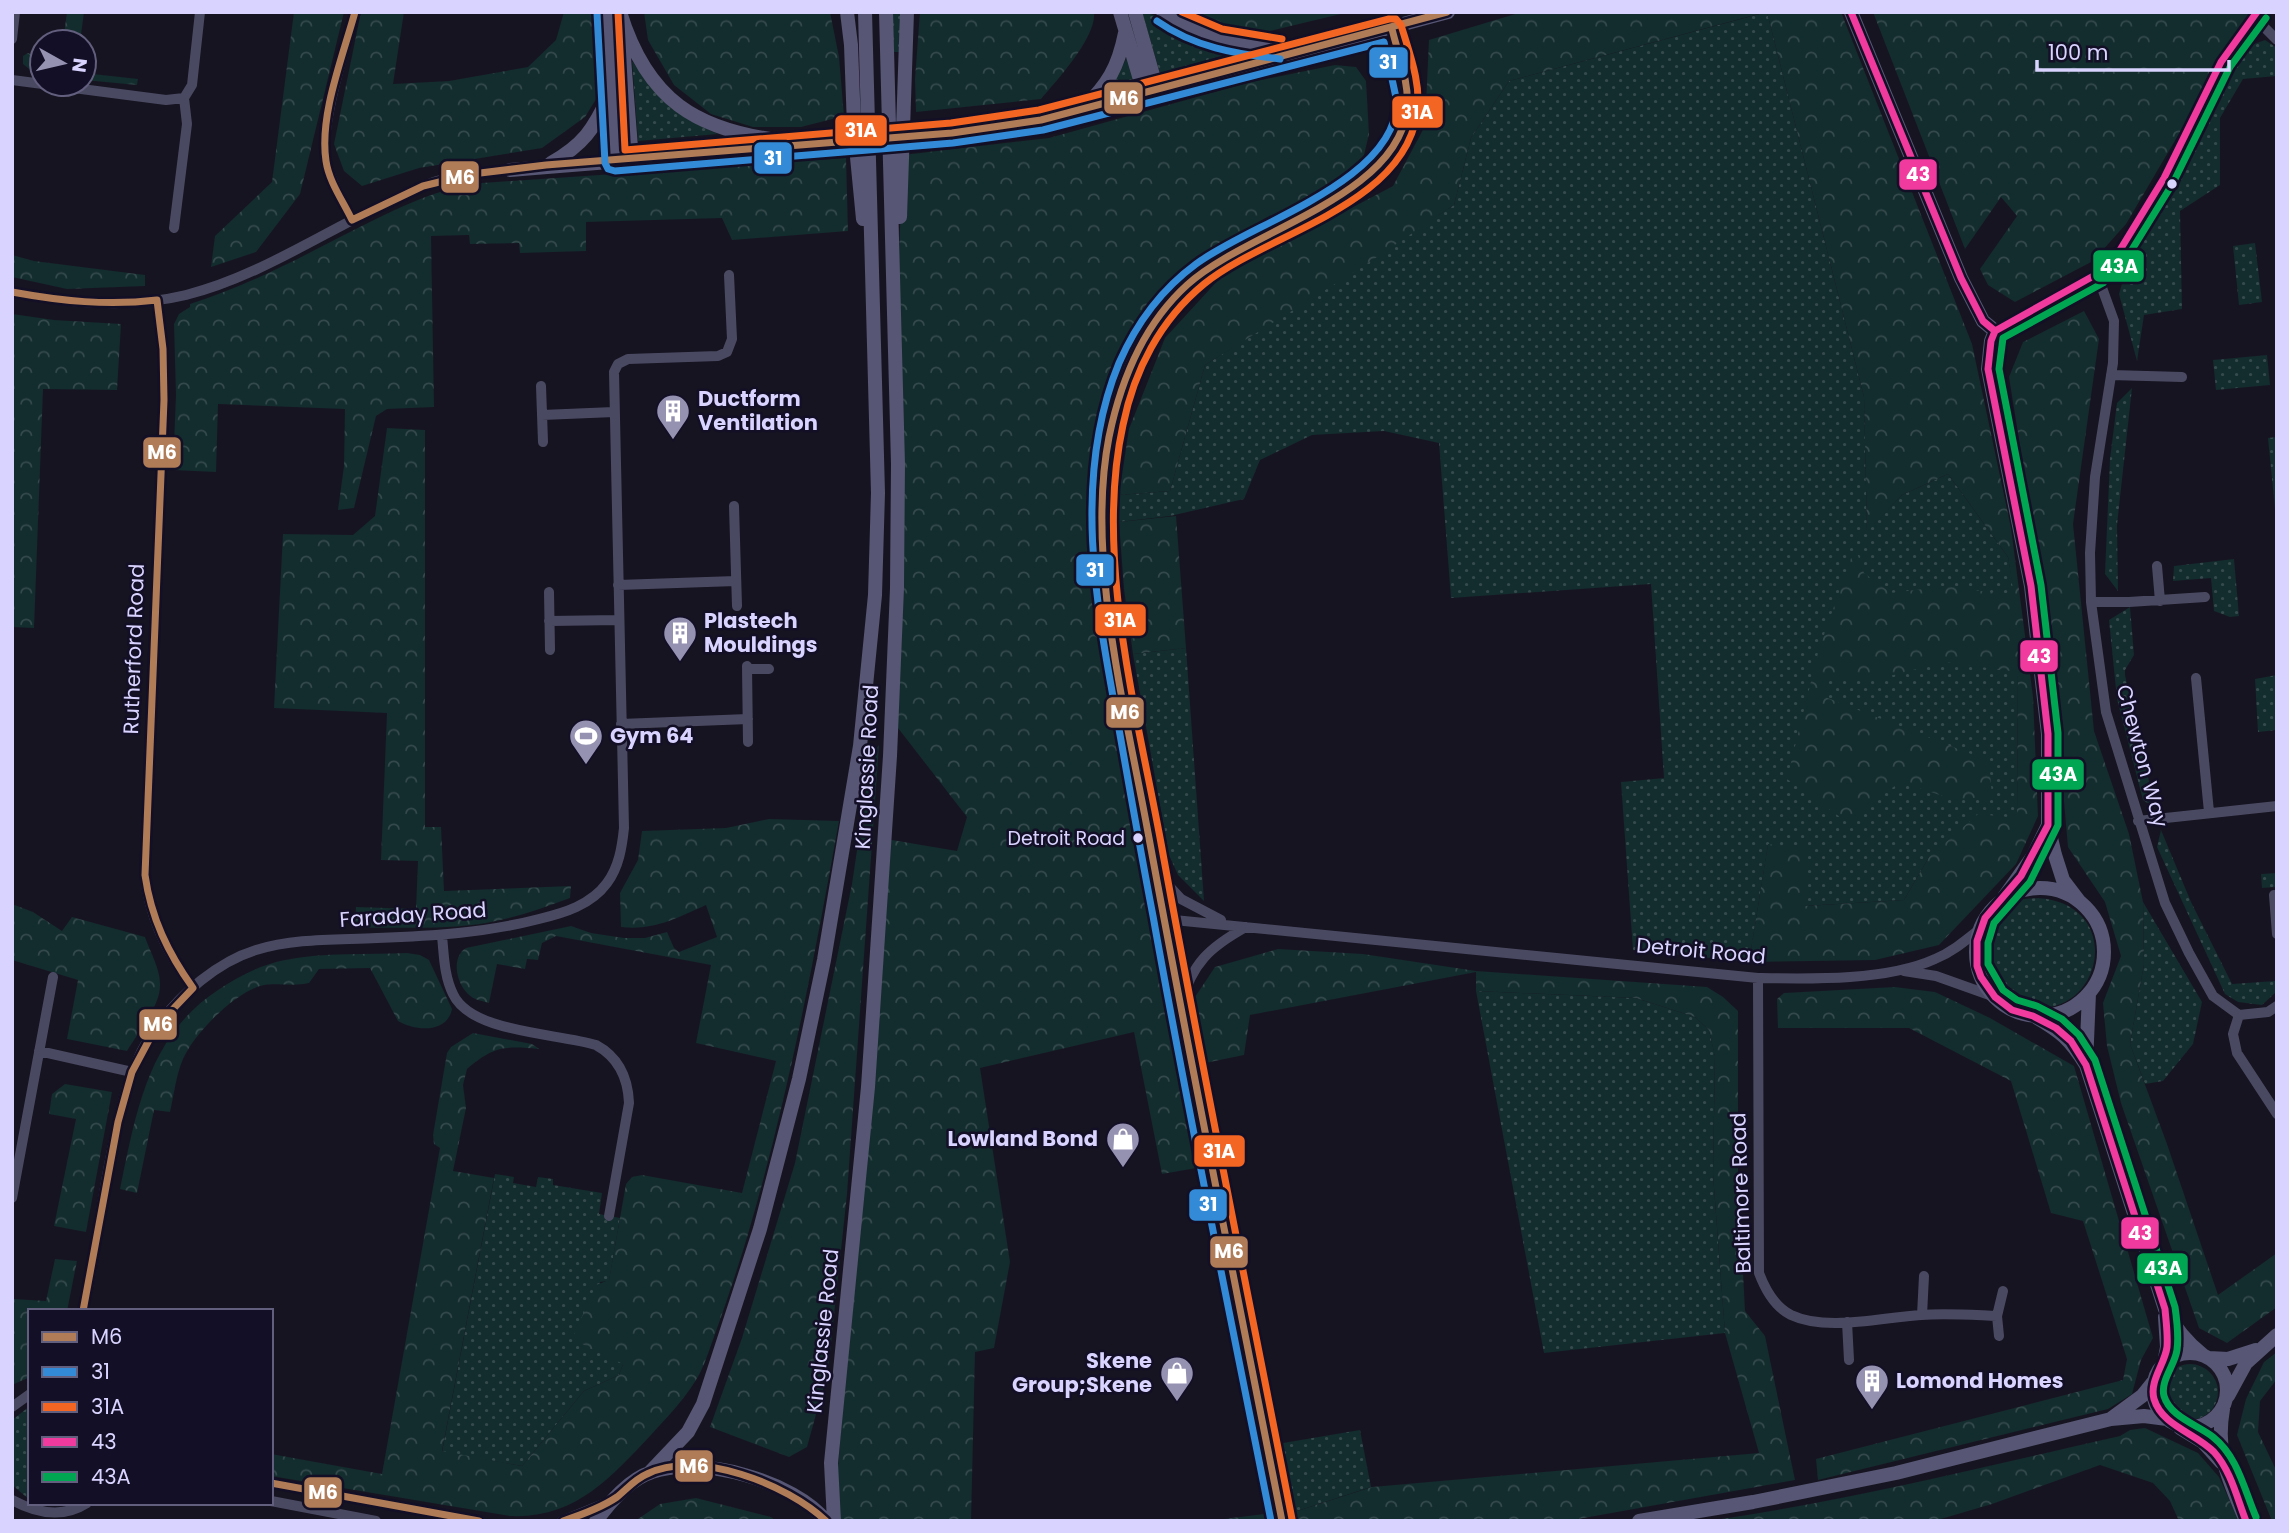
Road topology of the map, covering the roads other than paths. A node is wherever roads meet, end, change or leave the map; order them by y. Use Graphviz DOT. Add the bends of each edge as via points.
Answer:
graph roads {
  1 [pos="15,12"];
  2 [pos="200,12"];
  3 [pos="355,12"];
  4 [pos="847,12"];
  5 [pos="865,12"];
  6 [pos="886,12"];
  7 [pos="907,12"];
  8 [pos="1120,12"];
  9 [pos="1135,12"];
  10 [pos="1163,12"];
  11 [pos="1448,12"];
  12 [pos="1851,12"];
  13 [pos="616,13"];
  14 [pos="2256,14"];
  15 [pos="1392,29"];
  16 [pos="1125,33"];
  17 [pos="12,39"];
  18 [pos="2277,40"];
  19 [pos="1301,51"];
  20 [pos="12,80"];
  21 [pos="1151,91"];
  22 [pos="611,93"];
  23 [pos="184,98"];
  24 [pos="1083,110"];
  25 [pos="819,145"];
  26 [pos="632,160"];
  27 [pos="615,161"];
  28 [pos="546,165"];
  29 [pos="510,170"];
  30 [pos="352,220"];
  31 [pos="174,228"];
  32 [pos="2096,274"];
  33 [pos="729,275"];
  34 [pos="12,292"];
  35 [pos="157,300"];
  36 [pos="1995,331"];
  37 [pos="874,339"];
  38 [pos="895,351"];
  39 [pos="2111,374"];
  40 [pos="2182,377"];
  41 [pos="541,386"];
  42 [pos="614,412"];
  43 [pos="542,415"];
  44 [pos="543,442"];
  45 [pos="734,506"];
  46 [pos="2157,566"];
  47 [pos="736,582"];
  48 [pos="618,585"];
  49 [pos="549,592"];
  50 [pos="2204,597"];
  51 [pos="2160,601"];
  52 [pos="2091,602"];
  53 [pos="737,606"];
  54 [pos="619,620"];
  55 [pos="549,621"];
  56 [pos="550,650"];
  57 [pos="769,669"];
  58 [pos="2196,678"];
  59 [pos="748,719"];
  60 [pos="621,724"];
  61 [pos="748,742"];
  62 [pos="2277,806"];
  63 [pos="2209,812"];
  64 [pos="2138,821"];
  65 [pos="2048,825"];
  66 [pos="1155,870"];
  67 [pos="2274,895"];
  68 [pos="2001,901"];
  69 [pos="2079,901"];
  70 [pos="1164,919"];
  71 [pos="1232,925"];
  72 [pos="1247,927"];
  73 [pos="1980,929"];
  74 [pos="2277,934"];
  75 [pos="442,936"];
  76 [pos="1901,971"];
  77 [pos="53,977"];
  78 [pos="1758,978"];
  79 [pos="194,988"];
  80 [pos="2089,993"];
  81 [pos="1995,997"];
  82 [pos="2277,1006"];
  83 [pos="1180,1008"];
  84 [pos="2239,1015"];
  85 [pos="2033,1016"];
  86 [pos="39,1051"];
  87 [pos="2086,1065"];
  88 [pos="132,1072"];
  89 [pos="2277,1114"];
  90 [pos="12,1198"];
  91 [pos="609,1216"];
  92 [pos="1924,1276"];
  93 [pos="2003,1291"];
  94 [pos="83,1309"];
  95 [pos="2165,1309"];
  96 [pos="1922,1315"];
  97 [pos="1997,1316"];
  98 [pos="1847,1322"];
  99 [pos="2277,1335"];
  100 [pos="2000,1336"];
  101 [pos="2260,1348"];
  102 [pos="2206,1357"];
  103 [pos="1849,1360"];
  104 [pos="2164,1364"];
  105 [pos="2155,1380"];
  106 [pos="28,1395"];
  107 [pos="2225,1403"];
  108 [pos="12,1406"];
  109 [pos="2111,1419"];
  110 [pos="2170,1421"];
  111 [pos="650,1472"];
  112 [pos="2228,1472"];
  113 [pos="273,1483"];
  114 [pos="12,1500"];
  115 [pos="611,1500"];
  116 [pos="273,1501"];
  117 [pos="83,1506"];
  118 [pos="33,1509"];
  119 [pos="39,1521"];
  120 [pos="75,1521"];
  121 [pos="376,1521"];
  122 [pos="480,1521"];
  123 [pos="562,1521"];
  124 [pos="596,1521"];
  125 [pos="826,1521"];
  126 [pos="834,1521"];
  127 [pos="1282,1521"];
  128 [pos="1639,1521"];
  129 [pos="2246,1521"];
  1 -- 17 [label="street"];
  2 -- 23 [label="street" via="192,85"];
  3 -- 30 [label="street" via="324,146 328,168"];
  4 -- 37 [label="main road"];
  5 -- 37 [label="main road, Kinglassie Road"];
  6 -- 38 [label="main road, Kinglassie Road"];
  7 -- 38 [label="main road"];
  8 -- 16 [label="main road"];
  9 -- 21 [label="main road"];
  10 -- 19 [label="main road" via="1203,35"];
  11 -- 15 [label="main road"];
  12 -- 36 [label="main road" via="1961,278 1983,321"];
  13 -- 22 [label="main road"];
  13 -- 25 [label="main road" via="640,62 678,107 728,131"];
  13 -- 26 [label="main road"];
  14 -- 18 [label="street"];
  14 -- 32 [label="street" via="2221,62 2164,178 2120,250"];
  15 -- 19 [label="main road"];
  15 -- 66 [label="street" via="1407,96 1405,123 1394,146 1369,176 1348,190 1194,279 1148,331 1117,402 1107,456 1105,587"];
  16 -- 21 [label="main road"];
  16 -- 24 [label="main road" via="1111,77"];
  19 -- 21 [label="main road"];
  20 -- 23 [label="street" via="166,100"];
  21 -- 24 [label="main road"];
  22 -- 27 [label="main road"];
  22 -- 28 [label="main road" via="587,136"];
  23 -- 31 [label="street" via="187,124"];
  24 -- 25 [label="main road, bridge" via="952,132"];
  25 -- 26 [label="main road"];
  26 -- 27 [label="main road"];
  27 -- 28 [label="main road"];
  28 -- 29 [label="main road"];
  29 -- 30 [label="street" via="438,181"];
  30 -- 35 [label="street" via="227,281"];
  32 -- 36 [label="street"];
  32 -- 39 [label="street, Chewton Way" via="2114,321"];
  33 -- 42 [label="street, Faraday Road" via="732,339 727,352 622,361 614,372"];
  34 -- 35 [label="street" via="93,304"];
  35 -- 79 [label="street, Rutherford Road" via="164,400 145,875 165,947"];
  36 -- 65 [label="main road" via="1988,369 2031,586 2048,734"];
  37 -- 111 [label="main road, Kinglassie Road" via="875,595 860,746 824,960 799,1079 722,1350 688,1432"];
  38 -- 126 [label="main road, Kinglassie Road" via="898,523 886,839 869,1087 831,1463"];
  39 -- 40 [label="street"];
  39 -- 52 [label="street, Chewton Way" via="2095,477"];
  41 -- 43 [label="street"];
  42 -- 43 [label="street"];
  42 -- 48 [label="street, Faraday Road"];
  43 -- 44 [label="street"];
  45 -- 47 [label="street"];
  46 -- 51 [label="street"];
  47 -- 48 [label="street"];
  47 -- 53 [label="street"];
  48 -- 54 [label="street, Faraday Road"];
  49 -- 55 [label="street"];
  50 -- 51 [label="street"];
  51 -- 52 [label="street"];
  52 -- 64 [label="street, Chewton Way" via="2106,712"];
  54 -- 55 [label="street"];
  54 -- 60 [label="street, Faraday Road"];
  55 -- 56 [label="street"];
  57 -- 59 [label="street" via="747,668"];
  58 -- 63 [label="street"];
  59 -- 60 [label="street"];
  59 -- 61 [label="street"];
  60 -- 75 [label="street, Faraday Road" via="623,839 607,884 585,902 555,915"];
  62 -- 63 [label="street"];
  63 -- 64 [label="street"];
  64 -- 84 [label="street, Chewton Way" via="2165,902 2189,953 2213,996"];
  65 -- 68 [label="main road" via="2033,856"];
  65 -- 69 [label="main road" via="2063,880"];
  66 -- 70 [label="street"];
  66 -- 71 [label="street, Detroit Road" via="1181,899"];
  67 -- 74 [label="street"];
  68 -- 69 [label="main road" via="2016,892 2040,888 2065,892"];
  68 -- 73 [label="main road"];
  69 -- 80 [label="main road" via="2100,928 2104,945 2101,970"];
  70 -- 71 [label="street, Detroit Road"];
  70 -- 83 [label="street"];
  71 -- 72 [label="street, Detroit Road"];
  72 -- 78 [label="street, Detroit Road"];
  72 -- 83 [label="street" via="1202,958"];
  73 -- 76 [label="street, Detroit Road" via="1934,960"];
  73 -- 81 [label="main road" via="1977,965"];
  75 -- 79 [label="street, Faraday Road" via="271,946 233,960"];
  75 -- 91 [label="street" via="450,987 471,1015 596,1045 620,1066 629,1103"];
  76 -- 78 [label="street, Detroit Road"];
  76 -- 81 [label="street, Detroit Road" via="1937,976"];
  77 -- 86 [label="street"];
  78 -- 98 [label="street, Baltimore Road" via="1759,1273 1775,1302 1791,1315"];
  79 -- 88 [label="street, Faraday Road" via="156,1027"];
  80 -- 85 [label="main road" via="2064,1012"];
  80 -- 87 [label="main road"];
  81 -- 85 [label="main road" via="2012,1010"];
  82 -- 84 [label="street" via="2268,1012"];
  83 -- 127 [label="street"];
  84 -- 89 [label="street" via="2234,1034 2237,1053"];
  85 -- 87 [label="main road" via="2071,1041"];
  86 -- 88 [label="street"];
  86 -- 90 [label="street"];
  87 -- 95 [label="main road"];
  88 -- 94 [label="street, Faraday Road" via="115,1134"];
  92 -- 96 [label="street"];
  93 -- 97 [label="street"];
  95 -- 102 [label="main road" via="2188,1344"];
  95 -- 104 [label="main road"];
  96 -- 97 [label="street, Baltimore Road"];
  96 -- 98 [label="street, Baltimore Road"];
  97 -- 100 [label="street"];
  98 -- 103 [label="street"];
  99 -- 101 [label="main road"];
  101 -- 102 [label="main road" via="2228,1359"];
  101 -- 107 [label="main road" via="2246,1363"];
  102 -- 104 [label="main road" via="2185,1353"];
  102 -- 107 [label="main road" via="2223,1372"];
  104 -- 105 [label="main road"];
  105 -- 109 [label="main road"];
  105 -- 110 [label="main road" via="2158,1409"];
  106 -- 108 [label="street"];
  107 -- 110 [label="main road" via="2204,1425 2184,1427"];
  107 -- 112 [label="main road" via="2219,1443"];
  109 -- 110 [label="main road" via="2144,1416"];
  109 -- 128 [label="main road" via="1896,1473"];
  110 -- 112 [label="main road" via="2203,1442"];
  111 -- 115 [label="main road, Kinglassie Road"];
  111 -- 125 [label="main road" via="695,1467 737,1474 786,1489"];
  112 -- 129 [label="main road"];
  113 -- 122 [label="street"];
  114 -- 118 [label="street"];
  115 -- 123 [label="street"];
  115 -- 124 [label="main road, Kinglassie Road"];
  116 -- 121 [label="street"];
  117 -- 118 [label="street" via="49,1514"];
  117 -- 120 [label="street"];
  118 -- 119 [label="street"];
}
